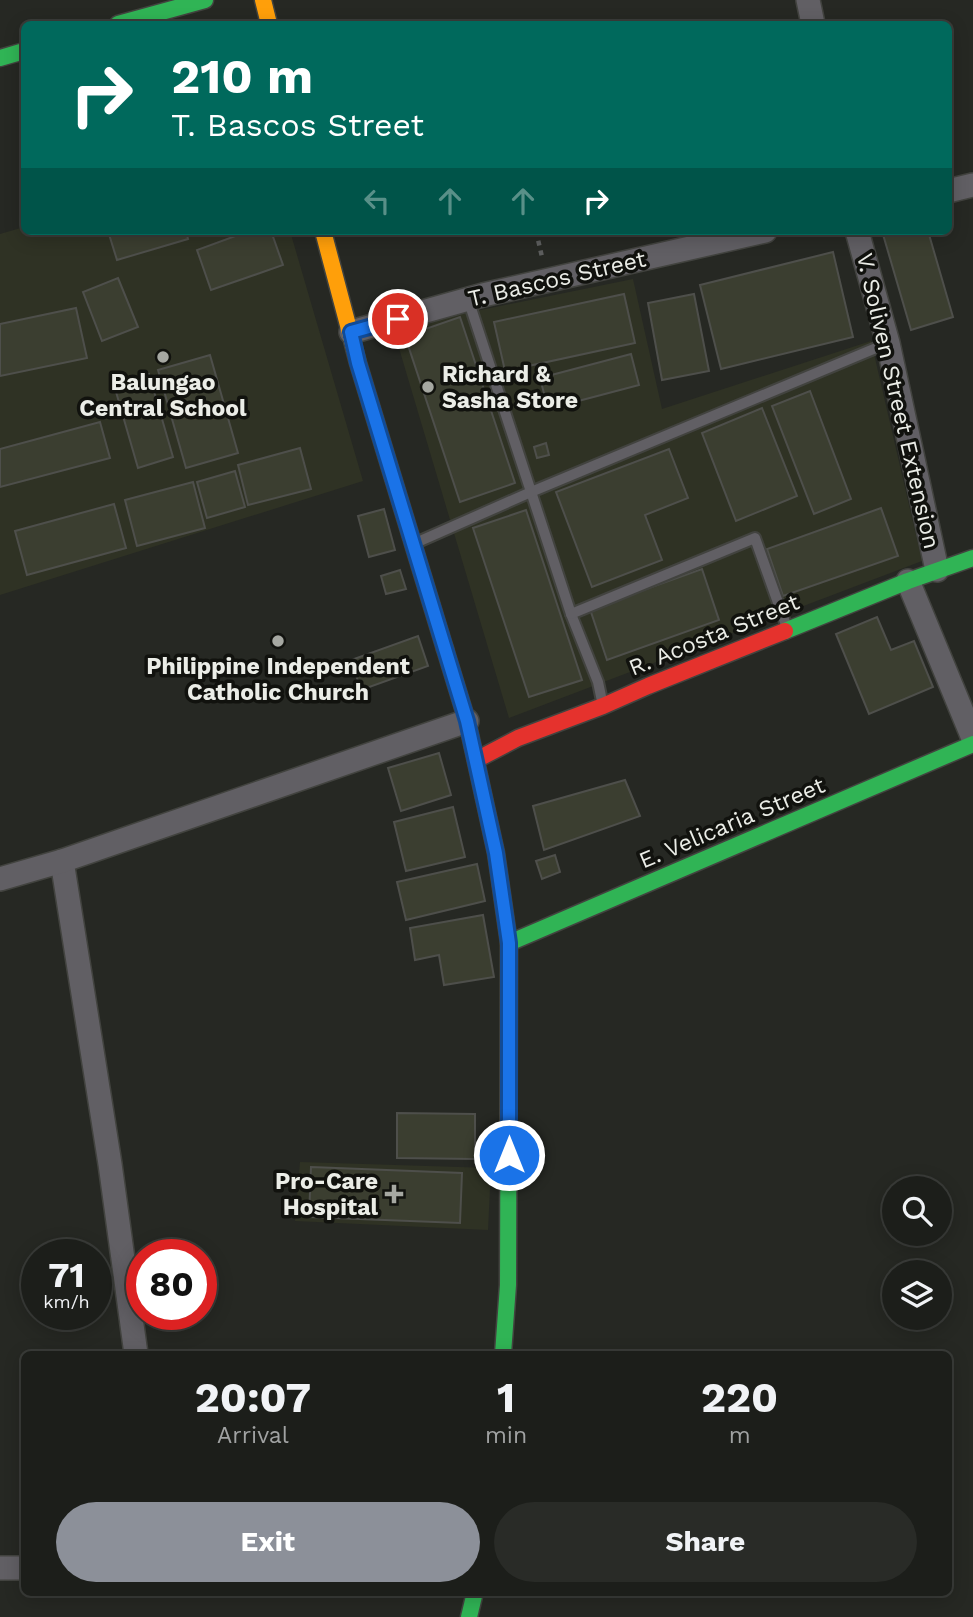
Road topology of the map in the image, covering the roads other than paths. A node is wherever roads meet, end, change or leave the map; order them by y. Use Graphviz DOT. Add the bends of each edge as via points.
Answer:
graph roads {
  1 [pos="205,0"];
  2 [pos="263,0"];
  3 [pos="808,0"];
  4 [pos="129,21"];
  5 [pos="268,21"];
  6 [pos="812,21"];
  7 [pos="21,52"];
  8 [pos="0,58"];
  9 [pos="973,186"];
  10 [pos="952,190"];
  11 [pos="324,235"];
  12 [pos="748,235"];
  13 [pos="858,235"];
  14 [pos="468,299"];
  15 [pos="351,332"];
  16 [pos="888,343"];
  17 [pos="531,492"];
  18 [pos="413,543"];
  19 [pos="973,558"];
  20 [pos="937,570"];
  21 [pos="908,581"];
  22 [pos="571,614"];
  23 [pos="788,629"];
  24 [pos="603,706"];
  25 [pos="467,721"];
  26 [pos="973,738"];
  27 [pos="973,744"];
  28 [pos="476,760"];
  29 [pos="62,861"];
  30 [pos="0,879"];
  31 [pos="509,943"];
  32 [pos="136,1351"];
  33 [pos="503,1351"];
  34 [pos="474,1596"];
  35 [pos="469,1617"];
  1 -- 4 [label="main road"];
  2 -- 5 [label="main road"];
  3 -- 6 [label="street"];
  7 -- 8 [label="main road"];
  9 -- 10 [label="street"];
  11 -- 15 [label="main road"];
  12 -- 14 [label="street, T. Bascos Street"];
  13 -- 16 [label="street, V. Soliven Street Extension"];
  14 -- 15 [label="street, T. Bascos Street"];
  14 -- 17 [label="lane"];
  15 -- 18 [label="main road"];
  16 -- 17 [label="lane"];
  16 -- 20 [label="street, V. Soliven Street Extension"];
  17 -- 18 [label="lane"];
  17 -- 22 [label="lane"];
  18 -- 25 [label="main road"];
  19 -- 20 [label="main road, R. Acosta Street"];
  20 -- 21 [label="main road, R. Acosta Street"];
  21 -- 23 [label="main road, R. Acosta Street"];
  21 -- 26 [label="street"];
  22 -- 23 [label="lane" via="755,538"];
  22 -- 24 [label="lane"];
  23 -- 24 [label="main road, R. Acosta Street"];
  24 -- 28 [label="main road, R. Acosta Street" via="518,738"];
  25 -- 28 [label="main road"];
  25 -- 29 [label="street"];
  27 -- 31 [label="main road, E. Velicaria Street"];
  28 -- 31 [label="main road"];
  29 -- 30 [label="street"];
  29 -- 32 [label="street"];
  31 -- 33 [label="main road" via="508,1285"];
  34 -- 35 [label="main road"];
}
